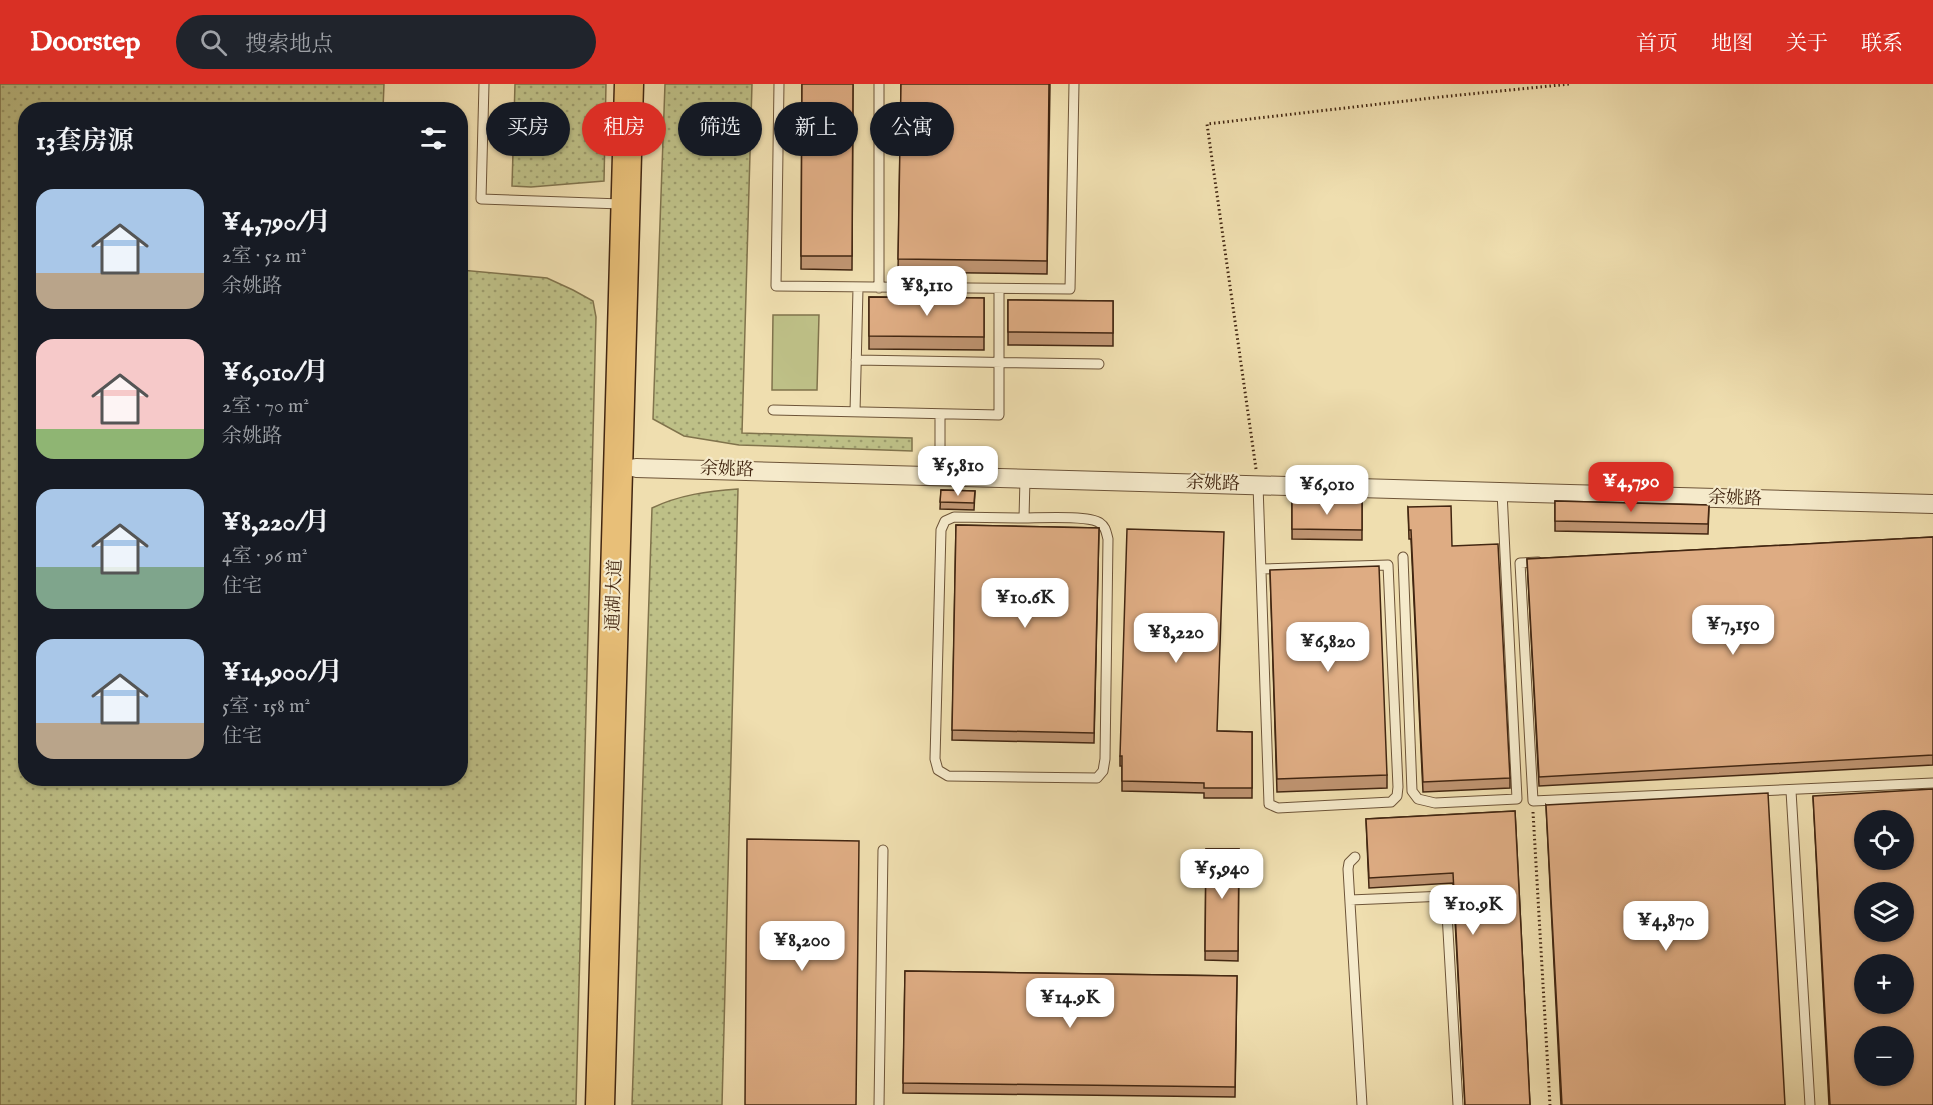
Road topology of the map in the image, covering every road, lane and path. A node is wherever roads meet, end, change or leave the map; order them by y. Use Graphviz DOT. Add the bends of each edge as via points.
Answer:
graph roads {
  1 [pos="484,84"];
  2 [pos="629,84"];
  3 [pos="647,84"];
  4 [pos="779,84"];
  5 [pos="879,84"];
  6 [pos="1074,84"];
  7 [pos="1570,84"];
  8 [pos="626,204"];
  9 [pos="858,288"];
  10 [pos="879,288"];
  11 [pos="999,289"];
  12 [pos="856,360"];
  13 [pos="999,362"];
  14 [pos="1099,364"];
  15 [pos="773,410"];
  16 [pos="855,412"];
  17 [pos="940,414"];
  18 [pos="636,468"];
  19 [pos="940,476"];
  20 [pos="1025,479"];
  21 [pos="1258,485"];
  22 [pos="1502,492"];
  23 [pos="1933,504"];
  24 [pos="1024,518"];
  25 [pos="1403,557"];
  26 [pos="1544,562"];
  27 [pos="1261,569"];
  28 [pos="1933,783"];
  29 [pos="1791,791"];
  30 [pos="1533,801"];
  31 [pos="884,850"];
  32 [pos="1355,856"];
  33 [pos="1350,900"];
  34 [pos="600,1105"];
  35 [pos="618,1105"];
  36 [pos="879,1105"];
  37 [pos="1362,1105"];
  38 [pos="1458,1105"];
  39 [pos="1550,1105"];
  40 [pos="1810,1105"];
  1 -- 8 [label="lane" via="481,199"];
  2 -- 8 [label="main road, 通湖大道"];
  3 -- 18 [label="main road, 通湖大道"];
  4 -- 9 [label="lane" via="776,286"];
  5 -- 10 [label="lane"];
  6 -- 11 [label="lane" via="1070,289"];
  7 -- 21 [label="path" via="1207,124"];
  8 -- 34 [label="main road, 通湖大道"];
  9 -- 10 [label="lane"];
  9 -- 12 [label="lane"];
  10 -- 11 [label="lane"];
  11 -- 13 [label="lane"];
  12 -- 13 [label="lane"];
  12 -- 16 [label="lane"];
  13 -- 14 [label="lane"];
  13 -- 17 [label="lane" via="999,416"];
  15 -- 16 [label="lane"];
  16 -- 17 [label="lane"];
  17 -- 19 [label="lane"];
  18 -- 19 [label="street, 余姚路"];
  18 -- 35 [label="main road, 通湖大道"];
  19 -- 20 [label="street, 余姚路"];
  20 -- 21 [label="street, 余姚路"];
  20 -- 24 [label="lane"];
  21 -- 22 [label="street, 余姚路"];
  21 -- 27 [label="lane"];
  22 -- 23 [label="street, 余姚路"];
  22 -- 25 [label="lane" via="1517,799 1435,803 1418,799 1412,791"];
  24 -- 24 [label="lane" via="954,517 945,521 935,759 938,770 948,776 1097,778 1105,759 1106,528 1098,521 1086,519"];
  26 -- 30 [label="lane" via="1520,563"];
  27 -- 27 [label="lane" via="1269,804 1278,808 1391,802 1398,787 1388,566"];
  28 -- 29 [label="lane"];
  29 -- 30 [label="lane"];
  29 -- 40 [label="lane"];
  30 -- 39 [label="path"];
  31 -- 36 [label="lane"];
  32 -- 33 [label="lane" via="1348,869"];
  33 -- 37 [label="lane"];
  33 -- 38 [label="lane" via="1446,896"];
}
